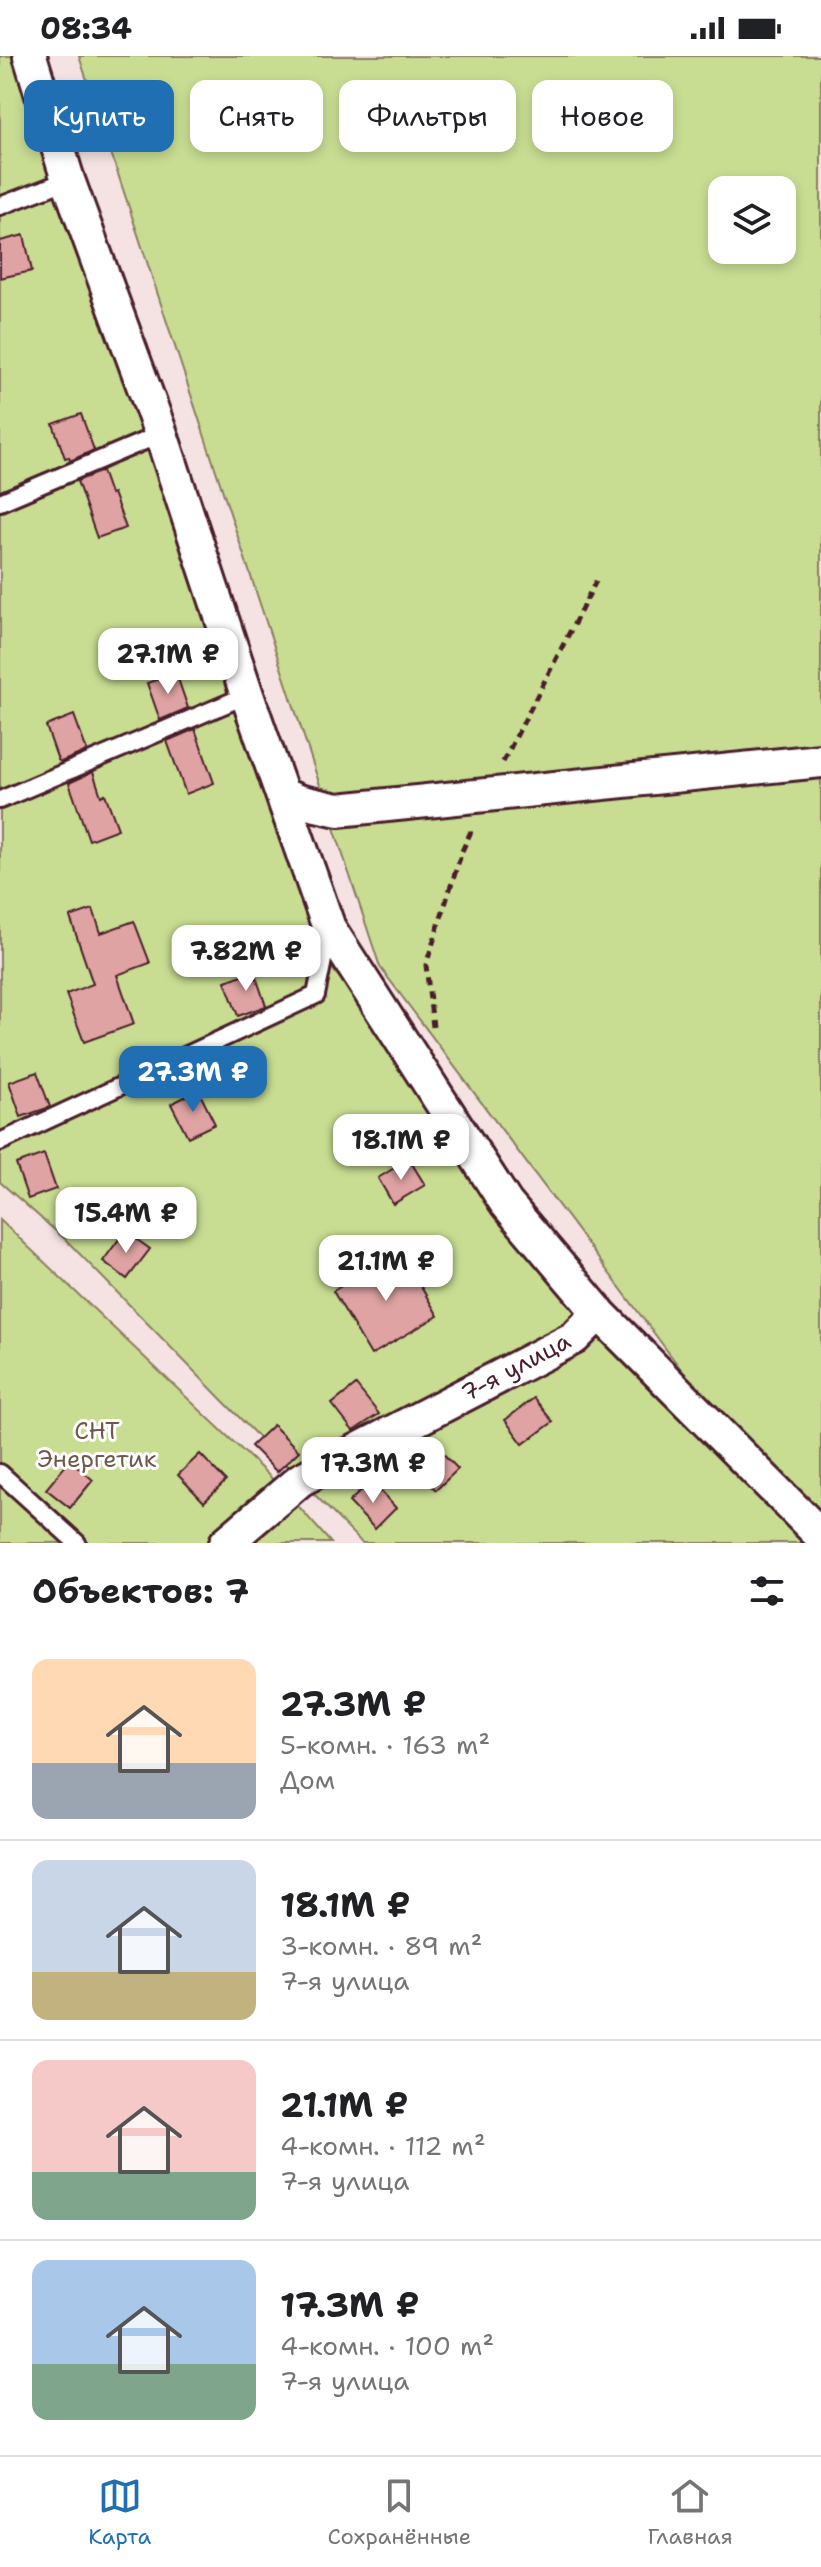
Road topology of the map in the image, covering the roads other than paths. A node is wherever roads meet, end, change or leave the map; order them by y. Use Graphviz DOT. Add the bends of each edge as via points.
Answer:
graph roads {
  1 [pos="30,56"];
  2 [pos="68,180"];
  3 [pos="0,206"];
  4 [pos="161,434"];
  5 [pos="0,502"];
  6 [pos="247,695"];
  7 [pos="821,761"];
  8 [pos="283,795"];
  9 [pos="0,800"];
  10 [pos="329,928"];
  11 [pos="0,1142"];
  12 [pos="599,1313"];
  13 [pos="0,1473"];
  14 [pos="821,1536"];
  15 [pos="77,1543"];
  16 [pos="226,1543"];
  1 -- 2 [label="street"];
  2 -- 3 [label="lane"];
  2 -- 4 [label="street"];
  4 -- 5 [label="lane"];
  4 -- 6 [label="street"];
  6 -- 8 [label="street"];
  6 -- 9 [label="lane"];
  7 -- 8 [label="street" via="338,810"];
  8 -- 10 [label="street"];
  10 -- 11 [label="lane" via="316,995"];
  10 -- 12 [label="street" via="506,1203"];
  12 -- 14 [label="street"];
  12 -- 16 [label="street, 7-я улица" via="574,1338 300,1480"];
  13 -- 15 [label="lane"];
}
